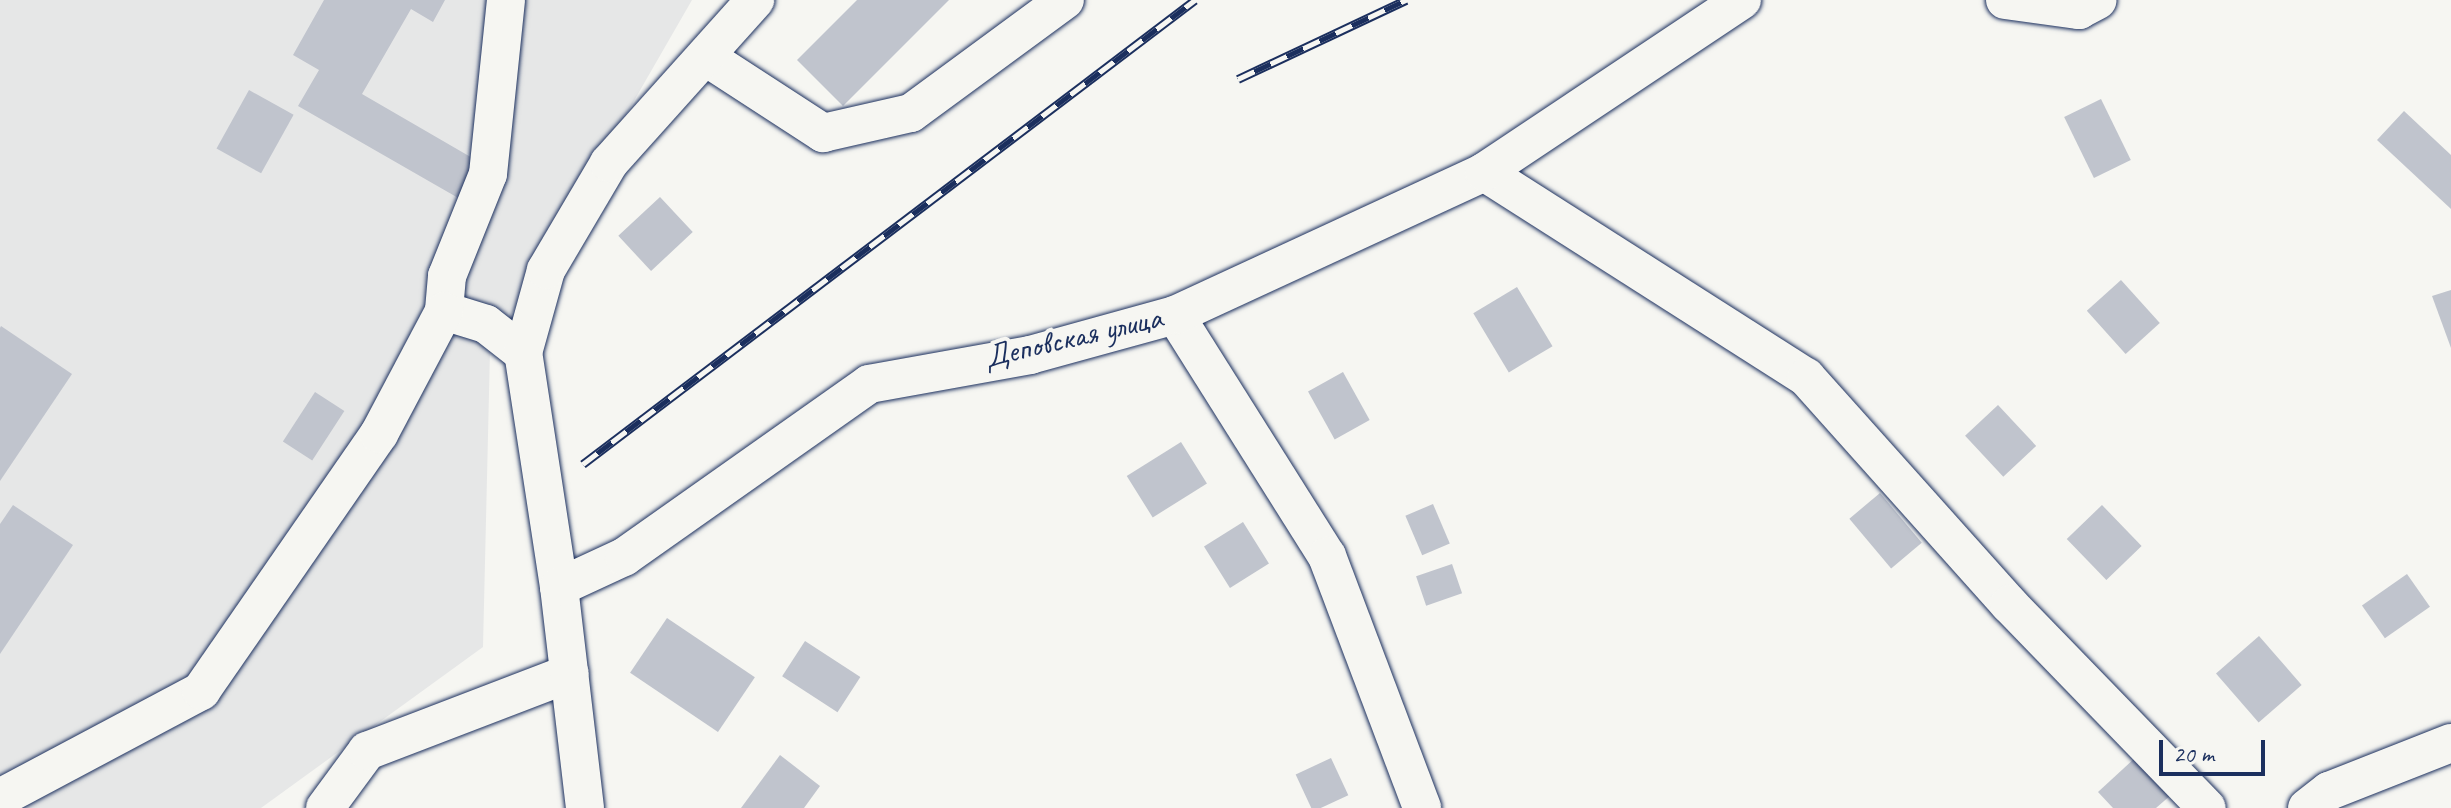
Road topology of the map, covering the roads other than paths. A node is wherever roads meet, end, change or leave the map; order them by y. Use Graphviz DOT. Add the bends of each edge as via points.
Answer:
graph roads {
  1 [pos="506,0"];
  2 [pos="755,0"];
  3 [pos="1065,0"];
  4 [pos="1742,0"];
  5 [pos="2005,0"];
  6 [pos="2098,0"];
  7 [pos="706,57"];
  8 [pos="1484,172"];
  9 [pos="444,311"];
  10 [pos="1175,315"];
  11 [pos="523,353"];
  12 [pos="559,587"];
  13 [pos="570,673"];
  14 [pos="2451,743"];
  15 [pos="0,798"];
  16 [pos="325,808"];
  17 [pos="585,808"];
  18 [pos="1422,808"];
  19 [pos="2207,808"];
  20 [pos="2307,808"];
  1 -- 9 [label="street" via="488,174 447,276"];
  2 -- 7 [label="street"];
  3 -- 7 [label="street" via="911,113 823,133"];
  4 -- 8 [label="street, Деповская улица"];
  5 -- 6 [label="street" via="2079,10"];
  7 -- 11 [label="street" via="609,163 546,270"];
  8 -- 10 [label="street, Деповская улица"];
  8 -- 19 [label="street" via="1806,377 2009,604"];
  9 -- 11 [label="street" via="486,324"];
  9 -- 15 [label="street" via="379,434 201,691"];
  10 -- 12 [label="street, Деповская улица" via="1030,355 869,384 624,557"];
  10 -- 18 [label="street" via="1327,556"];
  11 -- 12 [label="street"];
  12 -- 13 [label="street"];
  13 -- 16 [label="street" via="367,751"];
  13 -- 17 [label="street"];
  14 -- 20 [label="street" via="2329,791"];
}
